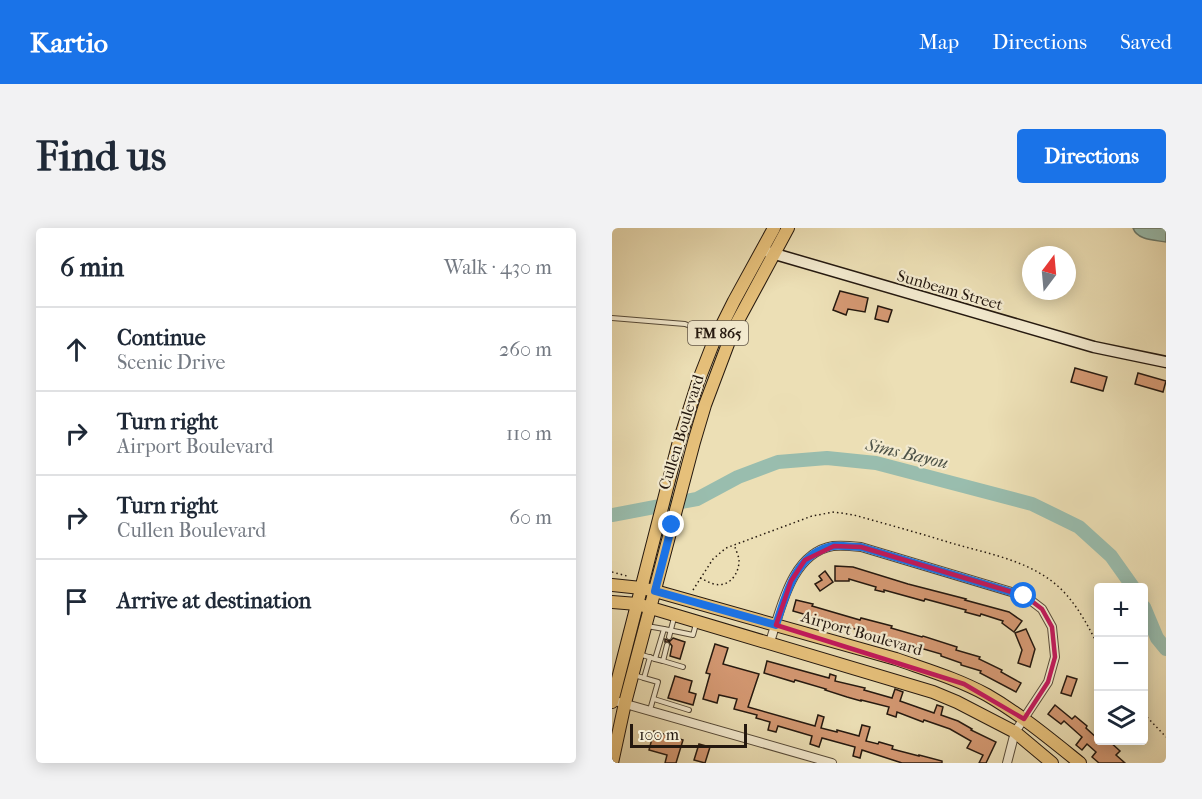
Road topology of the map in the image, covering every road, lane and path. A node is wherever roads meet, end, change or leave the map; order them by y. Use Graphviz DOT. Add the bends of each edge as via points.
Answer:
graph roads {
  1 [pos="774,228"];
  2 [pos="788,228"];
  3 [pos="762,250"];
  4 [pos="774,254"];
  5 [pos="612,318"];
  6 [pos="717,336"];
  7 [pos="1166,362"];
  8 [pos="685,423"];
  9 [pos="698,426"];
  10 [pos="735,546"];
  11 [pos="612,572"];
  12 [pos="630,578"];
  13 [pos="700,578"];
  14 [pos="612,585"];
  15 [pos="641,588"];
  16 [pos="655,591"];
  17 [pos="612,602"];
  18 [pos="637,604"];
  19 [pos="651,608"];
  20 [pos="676,615"];
  21 [pos="697,621"];
  22 [pos="646,625"];
  23 [pos="776,625"];
  24 [pos="664,629"];
  25 [pos="671,630"];
  26 [pos="669,637"];
  27 [pos="770,642"];
  28 [pos="667,645"];
  29 [pos="644,655"];
  30 [pos="655,659"];
  31 [pos="896,659"];
  32 [pos="663,661"];
  33 [pos="683,667"];
  34 [pos="639,676"];
  35 [pos="890,678"];
  36 [pos="654,699"];
  37 [pos="612,701"];
  38 [pos="625,703"];
  39 [pos="650,710"];
  40 [pos="689,710"];
  41 [pos="1024,719"];
  42 [pos="1148,719"];
  43 [pos="1016,732"];
  44 [pos="1166,737"];
  45 [pos="612,763"];
  46 [pos="832,763"];
  47 [pos="1006,763"];
  48 [pos="1052,763"];
  49 [pos="1080,763"];
  1 -- 3 [label="main road, Cullen Boulevard / FM 865"];
  2 -- 4 [label="main road, Cullen Boulevard / FM 865"];
  3 -- 4 [label="street, Sunbeam Street"];
  3 -- 6 [label="main road, Cullen Boulevard / FM 865"];
  4 -- 7 [label="street, Sunbeam Street" via="1094,346"];
  4 -- 9 [label="main road, Cullen Boulevard / FM 865" via="734,328"];
  5 -- 6 [label="lane" via="686,324"];
  6 -- 8 [label="main road, Cullen Boulevard / FM 865"];
  8 -- 9 [label="main road"];
  8 -- 15 [label="main road, Cullen Boulevard / FM 865"];
  9 -- 16 [label="main road, Cullen Boulevard / FM 865"];
  10 -- 13 [label="path" via="739,560 731,581 721,585"];
  11 -- 12 [label="path"];
  14 -- 15 [label="main road, Airport Boulevard"];
  15 -- 16 [label="main road, Airport Boulevard"];
  15 -- 18 [label="main road, Cullen Boulevard / FM 865"];
  16 -- 19 [label="main road, Cullen Boulevard / FM 865"];
  16 -- 23 [label="main road, Airport Boulevard"];
  17 -- 18 [label="main road"];
  18 -- 19 [label="main road"];
  18 -- 37 [label="main road, Cullen Boulevard / FM 865"];
  19 -- 20 [label="main road"];
  19 -- 22 [label="main road, Cullen Boulevard / FM 865"];
  20 -- 21 [label="main road"];
  20 -- 25 [label="lane"];
  21 -- 25 [label="lane" via="693,635"];
  21 -- 27 [label="main road"];
  22 -- 24 [label="lane"];
  22 -- 29 [label="main road, Cullen Boulevard / FM 865"];
  23 -- 27 [label="street"];
  23 -- 31 [label="main road, Airport Boulevard"];
  23 -- 41 [label="street" via="791,581 805,560 834,546 861,547 1024,596 1042,609 1052,627 1055,657 1048,682"];
  24 -- 25 [label="lane"];
  24 -- 30 [label="lane"];
  25 -- 26 [label="lane"];
  27 -- 35 [label="main road"];
  28 -- 32 [label="lane"];
  29 -- 30 [label="lane"];
  29 -- 34 [label="main road, Cullen Boulevard / FM 865"];
  30 -- 32 [label="lane"];
  31 -- 35 [label="main road"];
  31 -- 41 [label="main road, Airport Boulevard" via="964,684"];
  32 -- 33 [label="lane"];
  34 -- 36 [label="lane" via="658,682"];
  34 -- 38 [label="main road, Cullen Boulevard / FM 865"];
  35 -- 43 [label="main road" via="957,702"];
  36 -- 39 [label="lane"];
  36 -- 40 [label="lane"];
  37 -- 38 [label="street"];
  38 -- 39 [label="street"];
  38 -- 45 [label="main road, Cullen Boulevard / FM 865"];
  39 -- 46 [label="street"];
  41 -- 43 [label="street"];
  41 -- 49 [label="main road, Airport Boulevard"];
  42 -- 44 [label="path"];
  43 -- 47 [label="street"];
  43 -- 48 [label="main road"];
}
